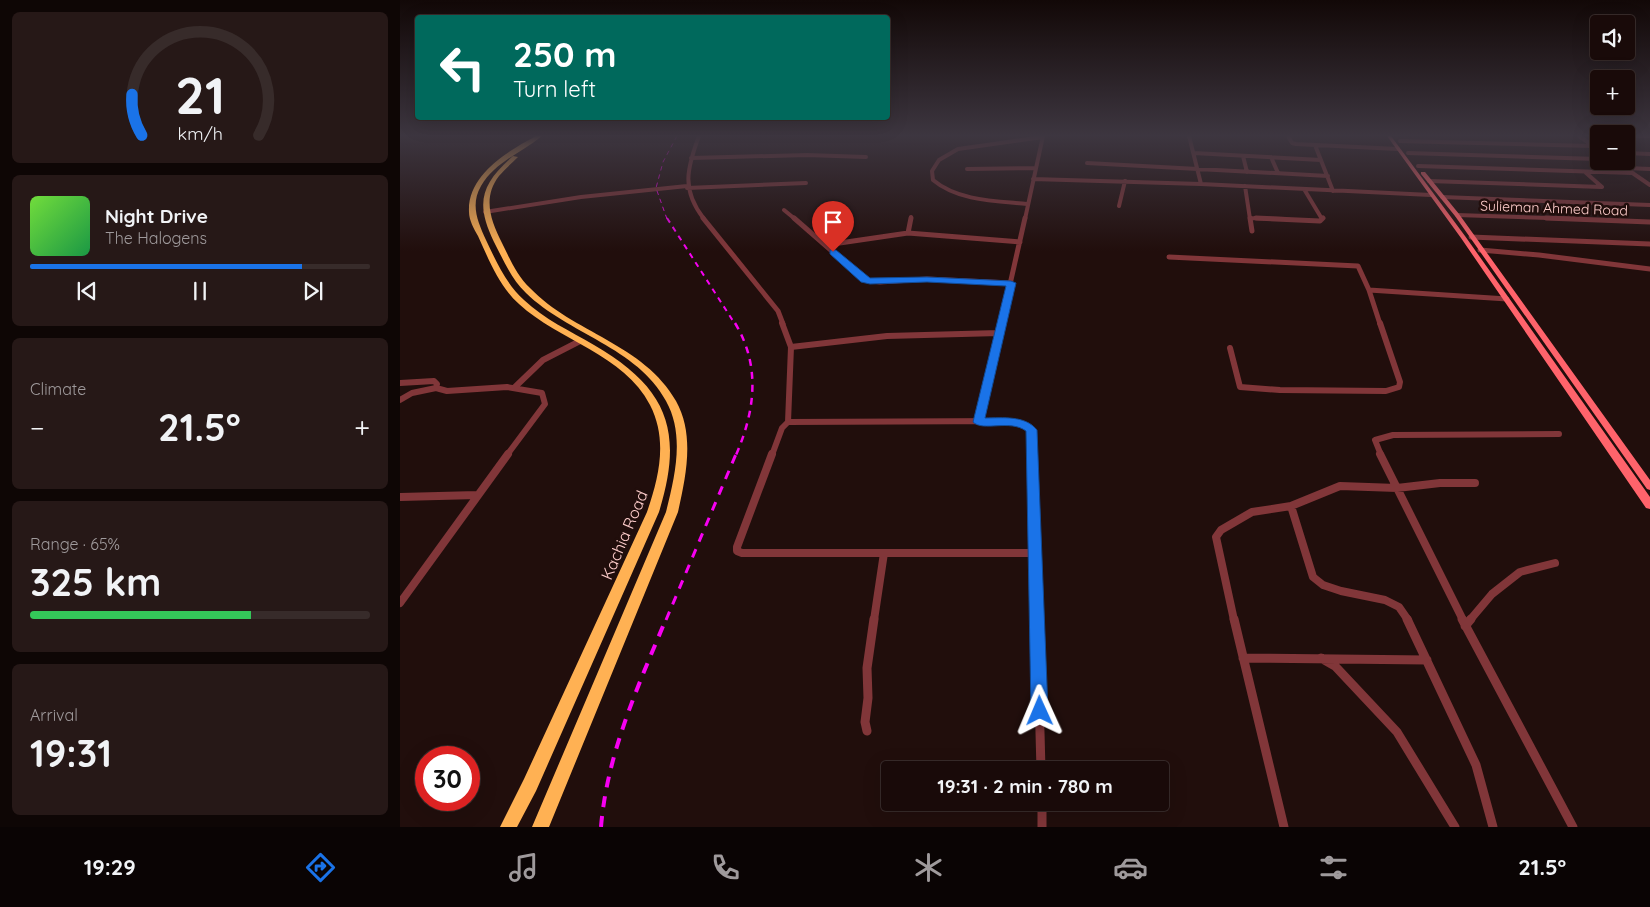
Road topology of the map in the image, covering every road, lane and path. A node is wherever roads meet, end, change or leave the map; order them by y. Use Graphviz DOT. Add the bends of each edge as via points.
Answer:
graph roads {
  1 [pos="488,175"];
  2 [pos="498,175"];
  3 [pos="689,175"];
  4 [pos="931,175"];
  5 [pos="1034,175"];
  6 [pos="1198,175"];
  7 [pos="1305,175"];
  8 [pos="1419,175"];
  9 [pos="1424,175"];
  10 [pos="1588,175"];
  11 [pos="1636,175"];
  12 [pos="1328,176"];
  13 [pos="1033,179"];
  14 [pos="1125,181"];
  15 [pos="1429,182"];
  16 [pos="806,183"];
  17 [pos="1201,184"];
  18 [pos="1650,184"];
  19 [pos="1245,186"];
  20 [pos="687,187"];
  21 [pos="1304,189"];
  22 [pos="1333,191"];
  23 [pos="1432,196"];
  24 [pos="1442,197"];
  25 [pos="1027,204"];
  26 [pos="1650,205"];
  27 [pos="1119,206"];
  28 [pos="784,210"];
  29 [pos="485,212"];
  30 [pos="1457,215"];
  31 [pos="911,217"];
  32 [pos="1250,218"];
  33 [pos="1650,222"];
  34 [pos="1455,226"];
  35 [pos="1464,226"];
  36 [pos="1252,231"];
  37 [pos="908,232"];
  38 [pos="1471,237"];
  39 [pos="1020,242"];
  40 [pos="1650,244"];
  41 [pos="826,245"];
  42 [pos="1480,250"];
  43 [pos="1169,257"];
  44 [pos="1650,269"];
  45 [pos="1011,283"];
  46 [pos="1369,290"];
  47 [pos="1507,299"];
  48 [pos="999,333"];
  49 [pos="580,341"];
  50 [pos="791,347"];
  51 [pos="1230,348"];
  52 [pos="400,383"];
  53 [pos="515,387"];
  54 [pos="436,388"];
  55 [pos="400,400"];
  56 [pos="788,422"];
  57 [pos="978,422"];
  58 [pos="1559,434"];
  59 [pos="1475,483"];
  60 [pos="1650,487"];
  61 [pos="1397,488"];
  62 [pos="477,495"];
  63 [pos="400,496"];
  64 [pos="1650,505"];
  65 [pos="1291,506"];
  66 [pos="884,553"];
  67 [pos="1036,553"];
  68 [pos="1556,563"];
  69 [pos="400,603"];
  70 [pos="1465,626"];
  71 [pos="1243,658"];
  72 [pos="1321,658"];
  73 [pos="1427,660"];
  74 [pos="867,731"];
  75 [pos="1041,761"];
  76 [pos="1042,811"];
  77 [pos="508,827"];
  78 [pos="540,827"];
  79 [pos="1042,827"];
  80 [pos="1284,827"];
  81 [pos="1455,827"];
  82 [pos="1493,827"];
  83 [pos="1573,827"];
  1 -- 49 [label="main road, Kachia Road" via="473,198 472,212 498,274 529,308"];
  2 -- 29 [label="main road" via="485,196"];
  3 -- 20 [label="street"];
  4 -- 25 [label="street" via="940,186 956,194"];
  5 -- 13 [label="street"];
  6 -- 17 [label="street"];
  7 -- 12 [label="street"];
  8 -- 23 [label="street"];
  9 -- 15 [label="street"];
  10 -- 15 [label="street" via="1602,187"];
  11 -- 18 [label="street"];
  12 -- 22 [label="street"];
  13 -- 14 [label="street"];
  13 -- 25 [label="street"];
  14 -- 17 [label="street"];
  14 -- 27 [label="street"];
  15 -- 24 [label="street"];
  16 -- 20 [label="street"];
  17 -- 19 [label="street"];
  19 -- 21 [label="street"];
  19 -- 32 [label="street"];
  20 -- 29 [label="street" via="581,197"];
  20 -- 50 [label="street" via="698,212 778,311"];
  21 -- 22 [label="street"];
  21 -- 32 [label="street" via="1323,219 1320,221"];
  22 -- 23 [label="street"];
  23 -- 34 [label="street"];
  24 -- 26 [label="street"];
  24 -- 30 [label="street"];
  25 -- 39 [label="street"];
  28 -- 41 [label="street"];
  29 -- 78 [label="main road, Kachia Road" via="513,271 528,291 630,358 656,379 671,401 682,432 681,470 672,512"];
  30 -- 33 [label="street, Sulieman Ahmed Road"];
  30 -- 35 [label="street"];
  31 -- 37 [label="street"];
  32 -- 36 [label="street"];
  34 -- 35 [label="street"];
  34 -- 47 [label="street"];
  35 -- 38 [label="street"];
  37 -- 39 [label="street"];
  37 -- 41 [label="street"];
  38 -- 40 [label="street"];
  38 -- 42 [label="street"];
  39 -- 45 [label="street"];
  41 -- 45 [label="street" via="864,280"];
  42 -- 44 [label="street"];
  42 -- 60 [label="street"];
  43 -- 46 [label="street" via="1355,265 1360,268"];
  45 -- 48 [label="street"];
  46 -- 47 [label="street"];
  46 -- 51 [label="street" via="1400,382 1396,389 1240,387"];
  47 -- 64 [label="street"];
  48 -- 50 [label="street" via="887,336"];
  48 -- 57 [label="street"];
  49 -- 53 [label="street" via="542,360"];
  49 -- 77 [label="main road, Kachia Road" via="616,364 648,392 663,427 665,472 653,512"];
  50 -- 56 [label="street"];
  52 -- 54 [label="street" via="434,381"];
  53 -- 54 [label="street" via="447,391"];
  53 -- 62 [label="street" via="542,393 545,404"];
  54 -- 55 [label="street" via="412,393"];
  56 -- 57 [label="street"];
  56 -- 66 [label="street" via="782,428 738,551"];
  57 -- 67 [label="street" via="1009,421 1024,424 1032,430"];
  58 -- 61 [label="street" via="1380,437 1374,444"];
  59 -- 61 [label="street" via="1440,482"];
  61 -- 65 [label="street" via="1340,486"];
  61 -- 70 [label="street"];
  62 -- 63 [label="street"];
  62 -- 69 [label="street"];
  65 -- 71 [label="street" via="1252,512 1221,530 1216,537"];
  65 -- 73 [label="street" via="1313,577 1323,585 1385,600 1398,607 1408,619"];
  66 -- 67 [label="street"];
  66 -- 74 [label="street" via="867,668"];
  67 -- 75 [label="street"];
  68 -- 70 [label="street" via="1520,572 1492,594"];
  70 -- 83 [label="street"];
  71 -- 72 [label="street"];
  71 -- 80 [label="street"];
  72 -- 73 [label="street"];
  72 -- 81 [label="street" via="1335,666 1397,732"];
  73 -- 82 [label="street" via="1476,765"];
  76 -- 79 [label="street"];
}
